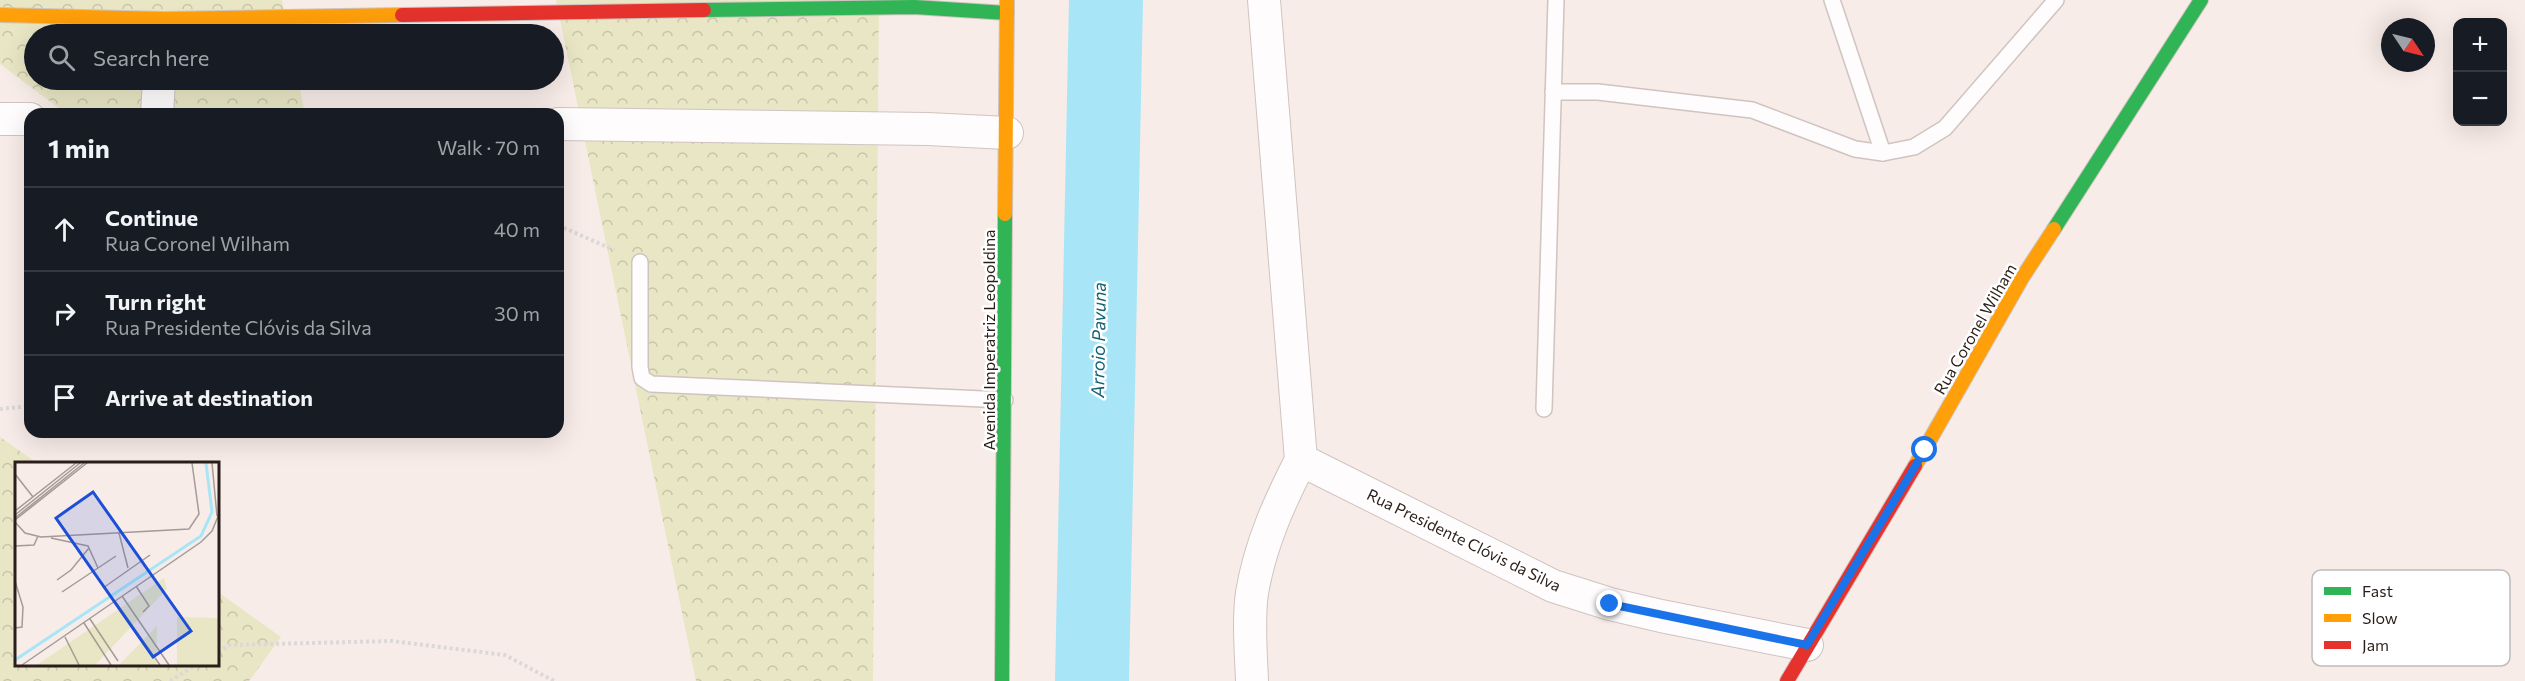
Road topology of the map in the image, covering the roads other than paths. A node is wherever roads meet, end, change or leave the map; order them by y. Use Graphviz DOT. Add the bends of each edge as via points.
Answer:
graph roads {
  1 [pos="1264,0"];
  2 [pos="1556,0"];
  3 [pos="1832,0"];
  4 [pos="2056,0"];
  5 [pos="2201,0"];
  6 [pos="1007,6"];
  7 [pos="0,15"];
  8 [pos="122,24"];
  9 [pos="276,24"];
  10 [pos="158,90"];
  11 [pos="1553,92"];
  12 [pos="157,108"];
  13 [pos="0,119"];
  14 [pos="24,119"];
  15 [pos="564,124"];
  16 [pos="1007,133"];
  17 [pos="1883,153"];
  18 [pos="640,262"];
  19 [pos="1005,400"];
  20 [pos="1544,409"];
  21 [pos="1302,460"];
  22 [pos="1807,645"];
  23 [pos="1002,681"];
  24 [pos="1252,681"];
  25 [pos="1787,681"];
  1 -- 21 [label="street"];
  2 -- 11 [label="lane"];
  3 -- 17 [label="lane"];
  4 -- 17 [label="lane" via="1945,128 1914,147"];
  5 -- 22 [label="street, Rua Coronel Wilham" via="2022,278 1925,450"];
  6 -- 9 [label="street"];
  6 -- 16 [label="street, Avenida Imperatriz Leopoldina"];
  7 -- 8 [label="street"];
  10 -- 12 [label="street"];
  11 -- 17 [label="lane" via="1598,92 1752,110 1855,149"];
  11 -- 20 [label="lane"];
  13 -- 14 [label="street"];
  15 -- 16 [label="street"];
  16 -- 19 [label="street, Avenida Imperatriz Leopoldina"];
  18 -- 19 [label="lane" via="640,367 642,378 651,384"];
  19 -- 23 [label="street, Avenida Imperatriz Leopoldina"];
  21 -- 22 [label="street, Rua Presidente Clóvis da Silva" via="1553,586 1660,616"];
  21 -- 24 [label="street" via="1277,507 1259,558 1252,596"];
  22 -- 25 [label="street, Rua Coronel Wilham"];
}
